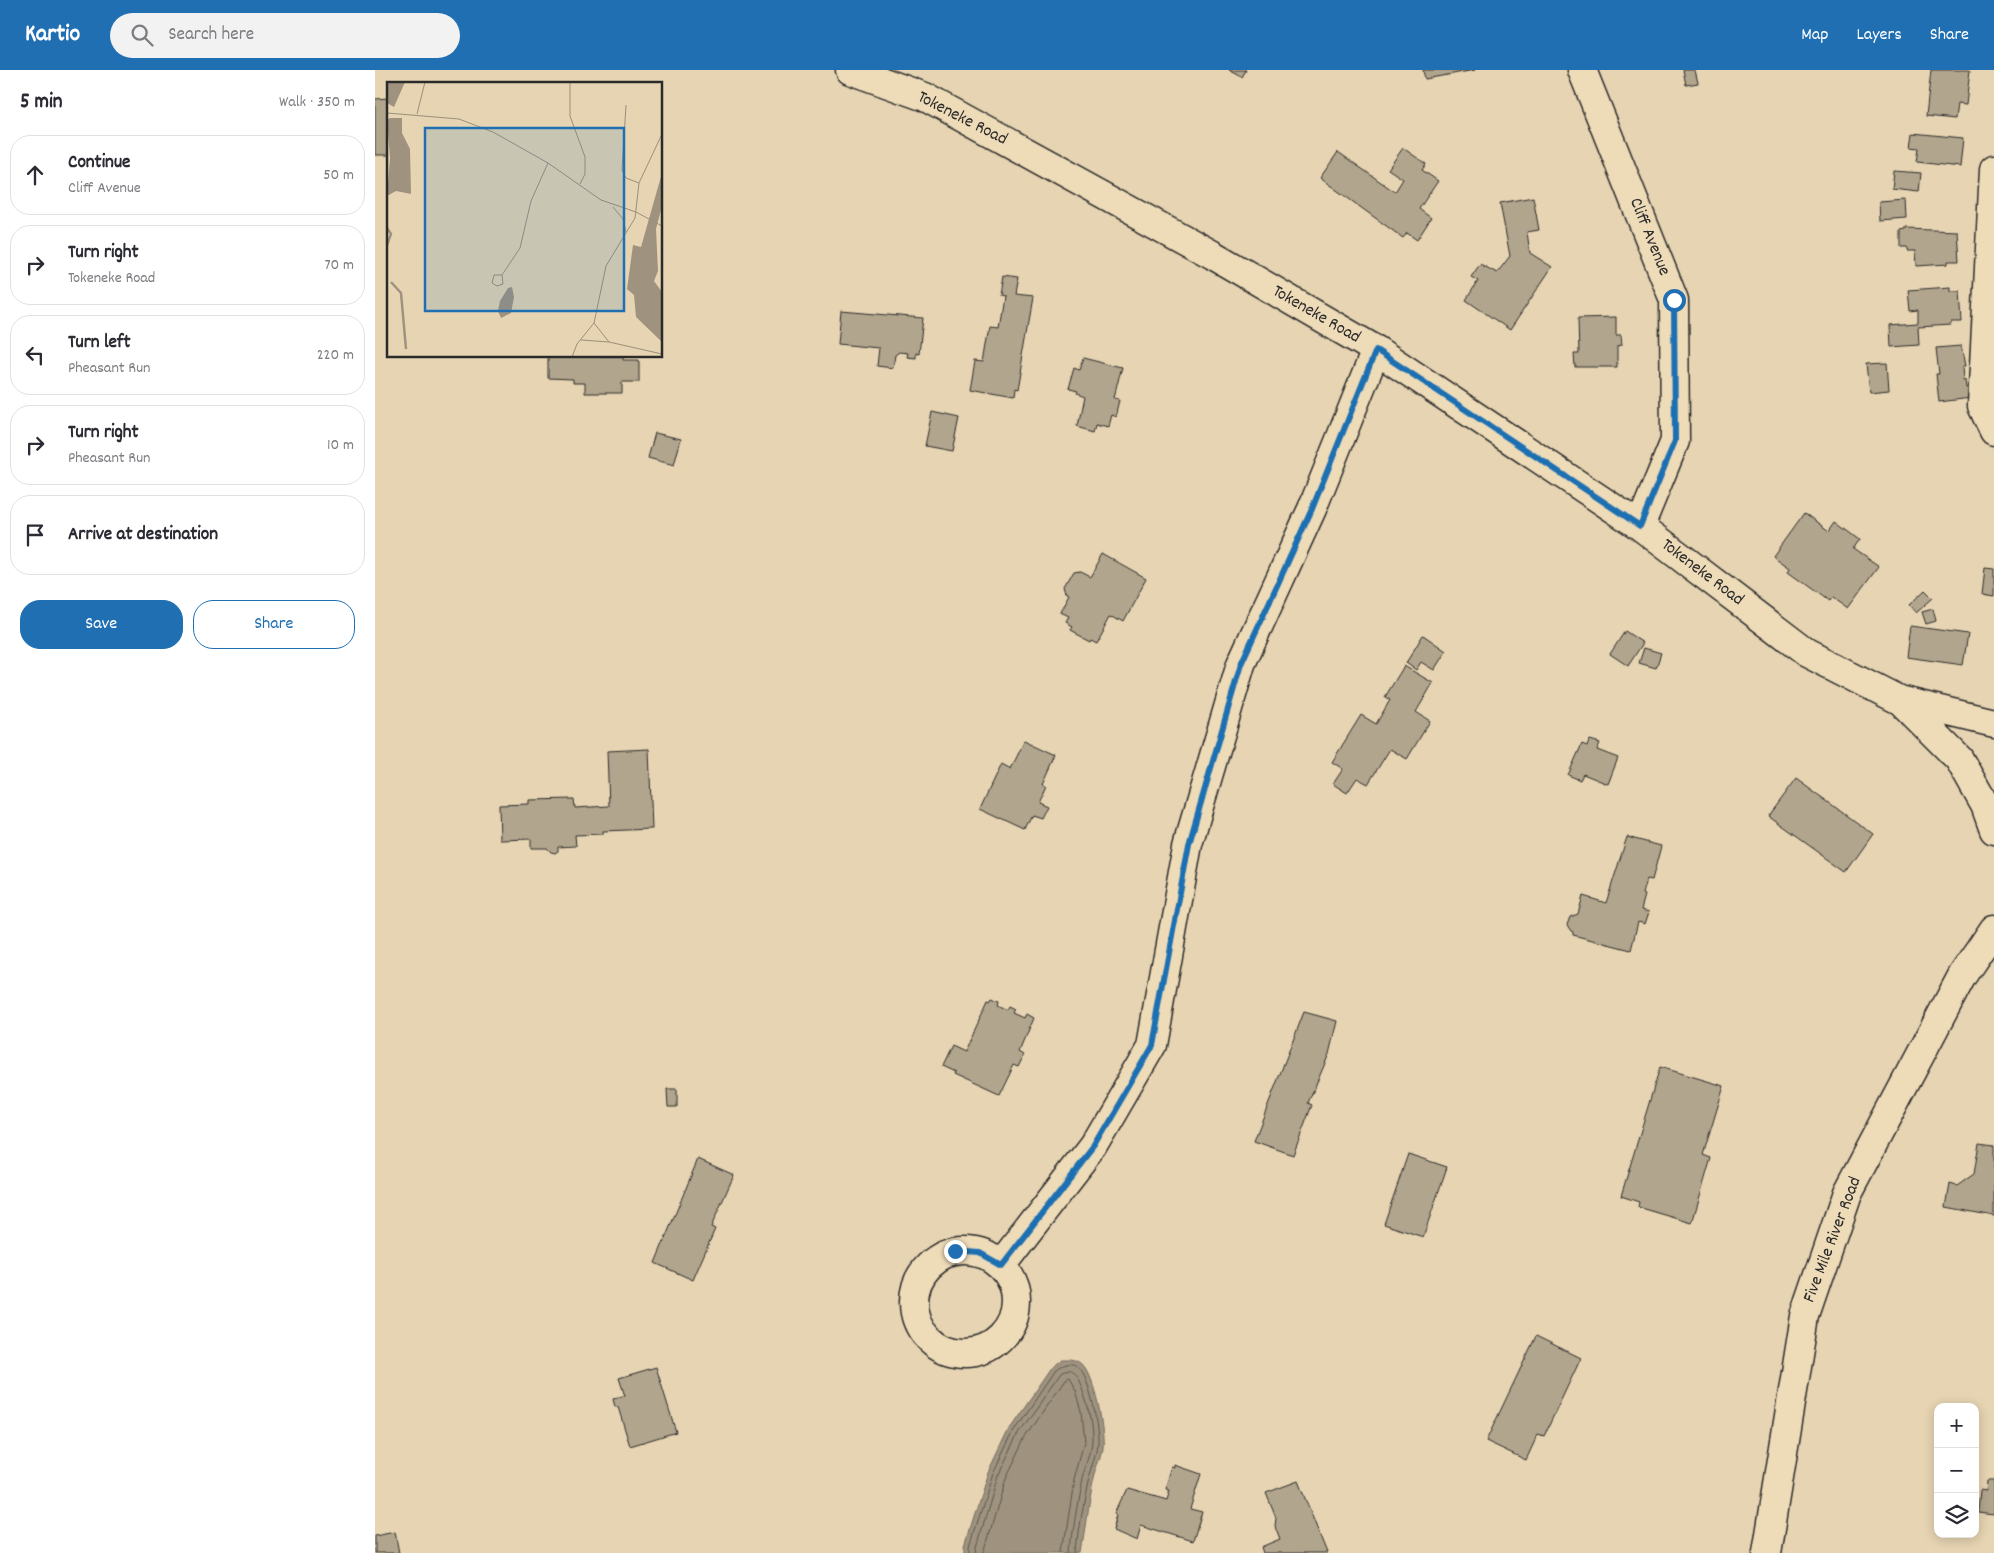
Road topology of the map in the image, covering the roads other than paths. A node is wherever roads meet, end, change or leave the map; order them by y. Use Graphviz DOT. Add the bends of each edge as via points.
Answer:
graph roads {
  1 [pos="850,70"];
  2 [pos="1582,70"];
  3 [pos="1994,169"];
  4 [pos="1376,350"];
  5 [pos="1994,431"];
  6 [pos="1640,526"];
  7 [pos="1899,700"];
  8 [pos="1994,723"];
  9 [pos="1994,830"];
  10 [pos="1994,929"];
  11 [pos="1001,1265"];
  12 [pos="1767,1553"];
  1 -- 4 [label="street, Tokeneke Road" via="925,97 1213,255"];
  2 -- 6 [label="street, Cliff Avenue" via="1674,300 1675,441"];
  3 -- 5 [label="street" via="1982,406"];
  4 -- 6 [label="street, Tokeneke Road"];
  4 -- 11 [label="street" via="1312,509 1241,664 1189,844 1152,1045 1093,1146"];
  6 -- 7 [label="street, Tokeneke Road" via="1807,653"];
  7 -- 8 [label="street, Tokeneke Road"];
  7 -- 9 [label="street" via="1959,759 1985,805"];
  10 -- 12 [label="street, Five Mile River Road" via="1962,976 1847,1193 1805,1316"];
}
